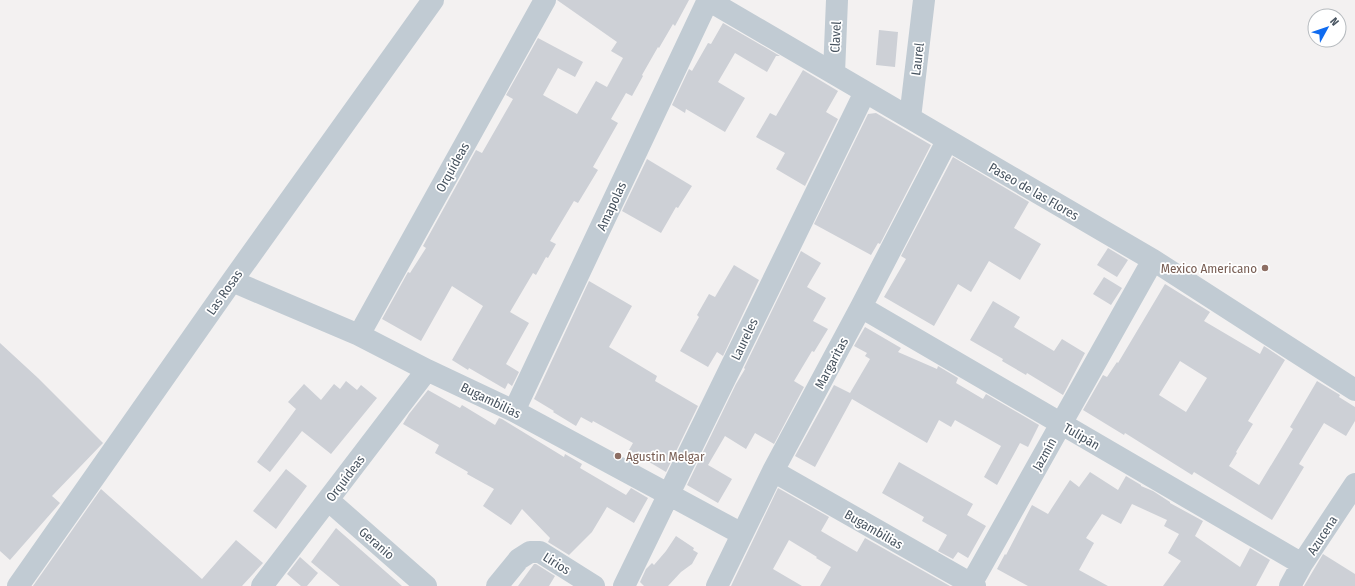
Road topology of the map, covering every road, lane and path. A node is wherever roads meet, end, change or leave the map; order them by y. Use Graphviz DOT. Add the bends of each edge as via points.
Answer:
graph roads {
  1 [pos="433,0"];
  2 [pos="545,0"];
  3 [pos="708,0"];
  4 [pos="837,0"];
  5 [pos="924,0"];
  6 [pos="834,73"];
  7 [pos="865,92"];
  8 [pos="910,118"];
  9 [pos="947,141"];
  10 [pos="1153,260"];
  11 [pos="232,281"];
  12 [pos="861,307"];
  13 [pos="360,335"];
  14 [pos="427,370"];
  15 [pos="1355,390"];
  16 [pos="514,411"];
  17 [pos="1061,424"];
  18 [pos="773,471"];
  19 [pos="1355,484"];
  20 [pos="668,494"];
  21 [pos="328,500"];
  22 [pos="742,534"];
  23 [pos="1302,564"];
  24 [pos="972,585"];
  25 [pos="18,586"];
  26 [pos="262,586"];
  27 [pos="426,586"];
  28 [pos="497,586"];
  29 [pos="594,586"];
  30 [pos="624,586"];
  31 [pos="717,586"];
  32 [pos="1290,586"];
  1 -- 11 [label="street, Las Rosas"];
  2 -- 13 [label="street, Orquídeas"];
  3 -- 6 [label="street, Paseo de las Flores"];
  3 -- 16 [label="street, Amapolas"];
  4 -- 6 [label="street, Clavel"];
  5 -- 8 [label="street, Laurel"];
  6 -- 7 [label="street, Paseo de las Flores"];
  7 -- 8 [label="street, Paseo de las Flores"];
  7 -- 20 [label="street, Laureles"];
  8 -- 9 [label="street, Paseo de las Flores"];
  9 -- 10 [label="street, Paseo de las Flores"];
  9 -- 12 [label="street, Margaritas"];
  10 -- 15 [label="street, Paseo de las Flores"];
  10 -- 17 [label="street, Jazmín"];
  11 -- 13 [label="street, Bugambilias"];
  11 -- 25 [label="street, Las Rosas"];
  12 -- 17 [label="street, Tulipán"];
  12 -- 18 [label="street, Margaritas"];
  13 -- 14 [label="street, Bugambilias"];
  14 -- 16 [label="street, Bugambilias"];
  14 -- 21 [label="street, Orquídeas"];
  16 -- 20 [label="street, Bugambilias"];
  17 -- 23 [label="street, Tulipán"];
  17 -- 24 [label="street, Jazmín"];
  18 -- 22 [label="street, Margaritas"];
  18 -- 24 [label="street, Bugambilias"];
  19 -- 23 [label="street, Azucena"];
  20 -- 22 [label="street, Bugambilias"];
  20 -- 30 [label="street, Laureles"];
  21 -- 26 [label="street, Orquídeas"];
  21 -- 27 [label="street, Geranio"];
  22 -- 31 [label="street, Margaritas"];
  23 -- 32 [label="street, Azucena"];
  28 -- 29 [label="street, Lirios" via="518,559 530,552 540,552"];
}
